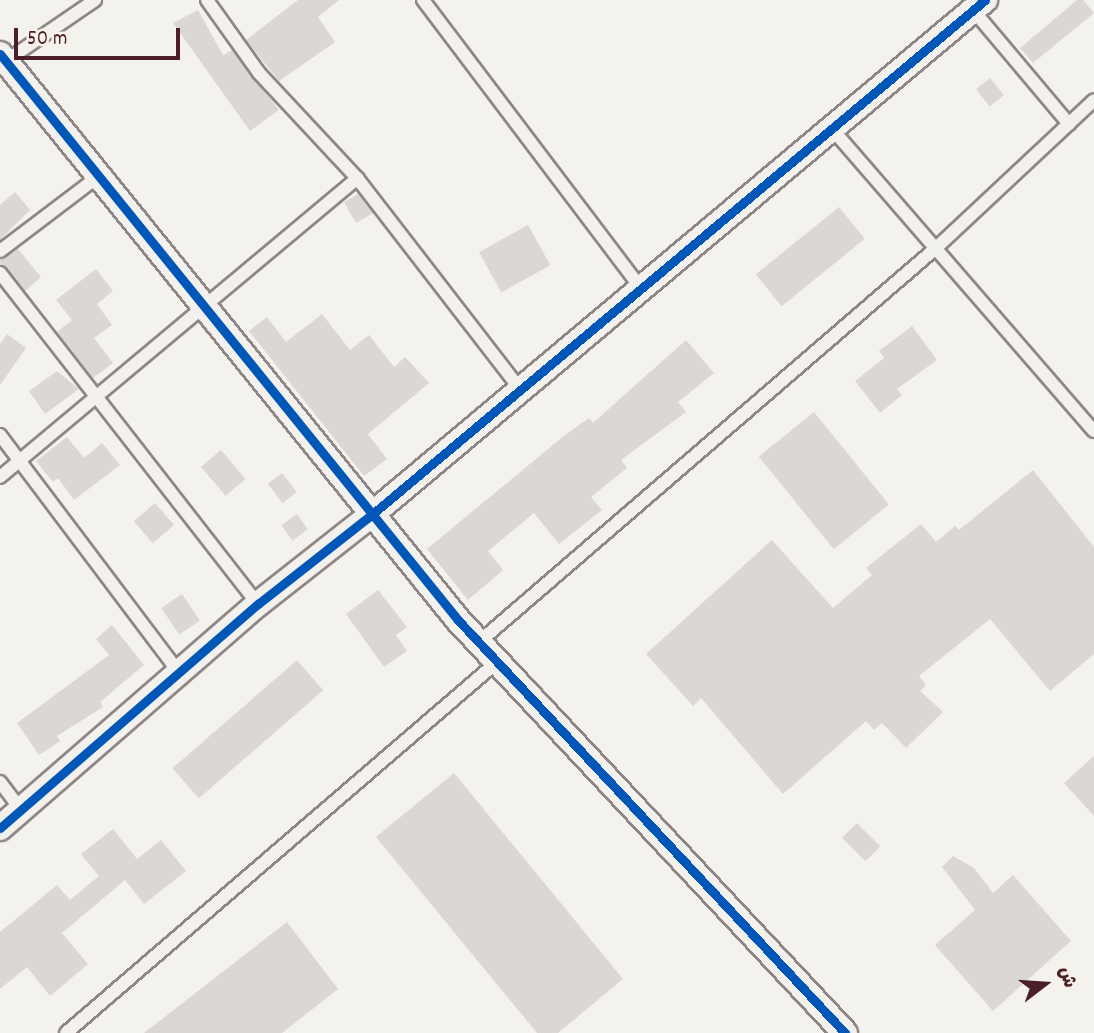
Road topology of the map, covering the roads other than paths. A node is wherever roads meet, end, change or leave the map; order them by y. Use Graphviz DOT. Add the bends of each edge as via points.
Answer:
graph roads {
  1 [pos="95,0"];
  2 [pos="206,0"];
  3 [pos="423,0"];
  4 [pos="979,5"];
  5 [pos="3,58"];
  6 [pos="1094,100"];
  7 [pos="1069,124"];
  8 [pos="833,130"];
  9 [pos="100,175"];
  10 [pos="357,178"];
  11 [pos="936,248"];
  12 [pos="0,251"];
  13 [pos="0,273"];
  14 [pos="640,287"];
  15 [pos="202,308"];
  16 [pos="521,390"];
  17 [pos="97,396"];
  18 [pos="1094,431"];
  19 [pos="0,435"];
  20 [pos="19,461"];
  21 [pos="0,477"];
  22 [pos="370,516"];
  23 [pos="258,604"];
  24 [pos="479,642"];
  25 [pos="496,662"];
  26 [pos="178,671"];
  27 [pos="0,782"];
  28 [pos="21,810"];
  29 [pos="0,828"];
  30 [pos="66,1033"];
  31 [pos="845,1033"];
  1 -- 5 [label="lane"];
  2 -- 10 [label="lane" via="259,73"];
  3 -- 14 [label="lane"];
  4 -- 7 [label="lane"];
  4 -- 8 [label="street"];
  5 -- 9 [label="street"];
  6 -- 7 [label="lane"];
  7 -- 11 [label="lane"];
  8 -- 11 [label="lane"];
  8 -- 14 [label="street"];
  9 -- 12 [label="lane"];
  9 -- 15 [label="street"];
  10 -- 15 [label="lane"];
  10 -- 16 [label="lane"];
  11 -- 18 [label="lane"];
  11 -- 24 [label="lane"];
  13 -- 17 [label="lane"];
  14 -- 16 [label="street"];
  15 -- 17 [label="lane"];
  15 -- 22 [label="street"];
  16 -- 22 [label="street"];
  17 -- 20 [label="lane"];
  17 -- 23 [label="lane"];
  19 -- 20 [label="lane"];
  20 -- 21 [label="lane"];
  20 -- 26 [label="lane"];
  22 -- 23 [label="street"];
  22 -- 24 [label="street"];
  23 -- 26 [label="street"];
  24 -- 25 [label="street"];
  25 -- 30 [label="lane"];
  25 -- 31 [label="street"];
  26 -- 28 [label="street"];
  27 -- 28 [label="lane"];
  28 -- 29 [label="street"];
}
